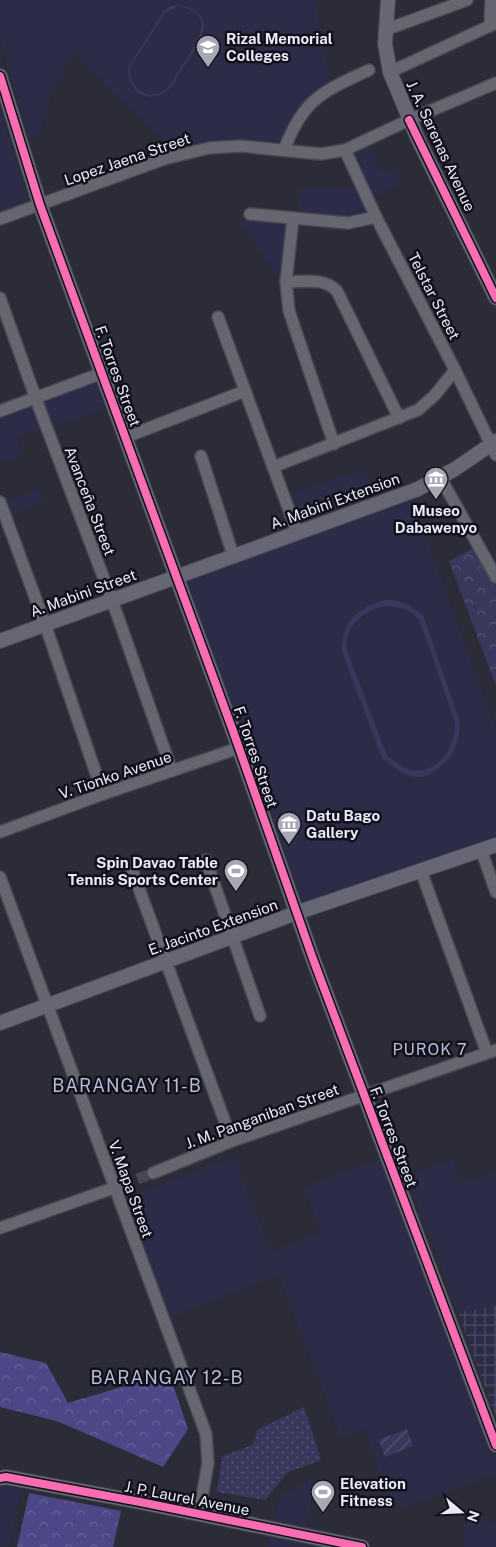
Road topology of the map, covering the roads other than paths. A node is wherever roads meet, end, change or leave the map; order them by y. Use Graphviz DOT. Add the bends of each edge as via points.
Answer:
graph roads {
  1 [pos="388,0"];
  2 [pos="467,0"];
  3 [pos="491,0"];
  4 [pos="493,24"];
  5 [pos="385,30"];
  6 [pos="369,70"];
  7 [pos="390,72"];
  8 [pos="0,76"];
  9 [pos="496,83"];
  10 [pos="409,120"];
  11 [pos="284,150"];
  12 [pos="344,150"];
  13 [pos="40,205"];
  14 [pos="250,214"];
  15 [pos="293,218"];
  16 [pos="376,218"];
  17 [pos="0,220"];
  18 [pos="286,282"];
  19 [pos="0,298"];
  20 [pos="496,298"];
  21 [pos="218,317"];
  22 [pos="455,370"];
  23 [pos="102,372"];
  24 [pos="245,391"];
  25 [pos="36,398"];
  26 [pos="0,411"];
  27 [pos="399,418"];
  28 [pos="126,437"];
  29 [pos="334,444"];
  30 [pos="494,447"];
  31 [pos="201,456"];
  32 [pos="273,467"];
  33 [pos="440,477"];
  34 [pos="0,502"];
  35 [pos="297,532"];
  36 [pos="233,555"];
  37 [pos="176,576"];
  38 [pos="496,577"];
  39 [pos="112,600"];
  40 [pos="45,624"];
  41 [pos="0,640"];
  42 [pos="239,748"];
  43 [pos="172,772"];
  44 [pos="103,794"];
  45 [pos="0,832"];
  46 [pos="496,845"];
  47 [pos="481,850"];
  48 [pos="206,860"];
  49 [pos="131,867"];
  50 [pos="421,871"];
  51 [pos="0,877"];
  52 [pos="496,892"];
  53 [pos="296,913"];
  54 [pos="232,937"];
  55 [pos="166,962"];
  56 [pos="48,1005"];
  57 [pos="260,1016"];
  58 [pos="0,1023"];
  59 [pos="492,1051"];
  60 [pos="363,1096"];
  61 [pos="232,1142"];
  62 [pos="152,1173"];
  63 [pos="118,1186"];
  64 [pos="0,1228"];
  65 [pos="496,1445"];
  66 [pos="2,1477"];
  67 [pos="199,1514"];
  68 [pos="358,1547"];
  1 -- 5 [label="main road, J. A. Sarenas Avenue"];
  2 -- 5 [label="street"];
  3 -- 4 [label="street"];
  4 -- 7 [label="street"];
  5 -- 7 [label="main road, J. A. Sarenas Avenue"];
  6 -- 11 [label="street" via="318,96 298,120"];
  7 -- 10 [label="main road, J. A. Sarenas Avenue"];
  8 -- 13 [label="main road, F. Torres Street"];
  9 -- 10 [label="street, Lopez Jaena Street"];
  10 -- 12 [label="street, Lopez Jaena Street"];
  10 -- 20 [label="main road, J. A. Sarenas Avenue"];
  11 -- 12 [label="street, Lopez Jaena Street" via="321,154"];
  11 -- 13 [label="street, Lopez Jaena Street" via="240,146 197,151"];
  12 -- 16 [label="street, Telstar Street"];
  13 -- 17 [label="street, Lopez Jaena Street"];
  13 -- 23 [label="main road, F. Torres Street"];
  14 -- 15 [label="street"];
  15 -- 16 [label="street" via="348,223"];
  15 -- 18 [label="street"];
  16 -- 22 [label="street, Telstar Street"];
  18 -- 27 [label="street" via="324,282 337,291"];
  18 -- 29 [label="street" via="289,311"];
  19 -- 25 [label="street, Avanceña Street"];
  21 -- 24 [label="street"];
  22 -- 27 [label="street" via="418,410"];
  22 -- 30 [label="street, Telstar Street"];
  23 -- 25 [label="street"];
  23 -- 28 [label="main road, F. Torres Street"];
  24 -- 28 [label="street"];
  24 -- 32 [label="street"];
  25 -- 26 [label="street"];
  25 -- 39 [label="street, Avanceña Street"];
  27 -- 29 [label="street"];
  28 -- 37 [label="main road, F. Torres Street"];
  29 -- 32 [label="street"];
  30 -- 33 [label="main road, A. Mabini Extension"];
  31 -- 36 [label="street"];
  32 -- 35 [label="street"];
  33 -- 35 [label="main road, A. Mabini Extension" via="418,489"];
  33 -- 38 [label="street"];
  34 -- 40 [label="street"];
  35 -- 36 [label="main road, A. Mabini Extension"];
  36 -- 37 [label="main road, A. Mabini Extension"];
  37 -- 39 [label="main road, A. Mabini Street"];
  37 -- 42 [label="main road, F. Torres Street"];
  39 -- 40 [label="main road, A. Mabini Street"];
  39 -- 43 [label="street, Avanceña Street"];
  40 -- 41 [label="main road, A. Mabini Street"];
  40 -- 44 [label="street"];
  42 -- 43 [label="street, V. Tionko Avenue"];
  42 -- 53 [label="main road, F. Torres Street"];
  43 -- 44 [label="street, V. Tionko Avenue"];
  44 -- 45 [label="street, V. Tionko Avenue"];
  46 -- 47 [label="main road, E. Jacinto Extension"];
  47 -- 50 [label="main road, E. Jacinto Extension"];
  47 -- 52 [label="street"];
  48 -- 54 [label="street"];
  49 -- 55 [label="street"];
  50 -- 53 [label="main road, E. Jacinto Extension"];
  50 -- 59 [label="street"];
  51 -- 56 [label="street, V. Mapa Street"];
  53 -- 54 [label="main road, E. Jacinto Extension"];
  53 -- 60 [label="main road, F. Torres Street"];
  54 -- 55 [label="main road, E. Jacinto Extension"];
  54 -- 57 [label="street"];
  55 -- 56 [label="main road, E. Jacinto Extension"];
  55 -- 61 [label="street"];
  56 -- 58 [label="main road, E. Jacinto Extension"];
  56 -- 63 [label="street, V. Mapa Street"];
  59 -- 60 [label="street, J. M. Panganiban Street"];
  60 -- 61 [label="street, J. M. Panganiban Street"];
  60 -- 65 [label="main road, F. Torres Street"];
  61 -- 62 [label="street, J. M. Panganiban Street"];
  63 -- 64 [label="street"];
  63 -- 67 [label="street, V. Mapa Street" via="206,1434 208,1463"];
  66 -- 67 [label="main road, J. P. Laurel Avenue"];
  67 -- 68 [label="main road, J. P. Laurel Avenue"];
}
